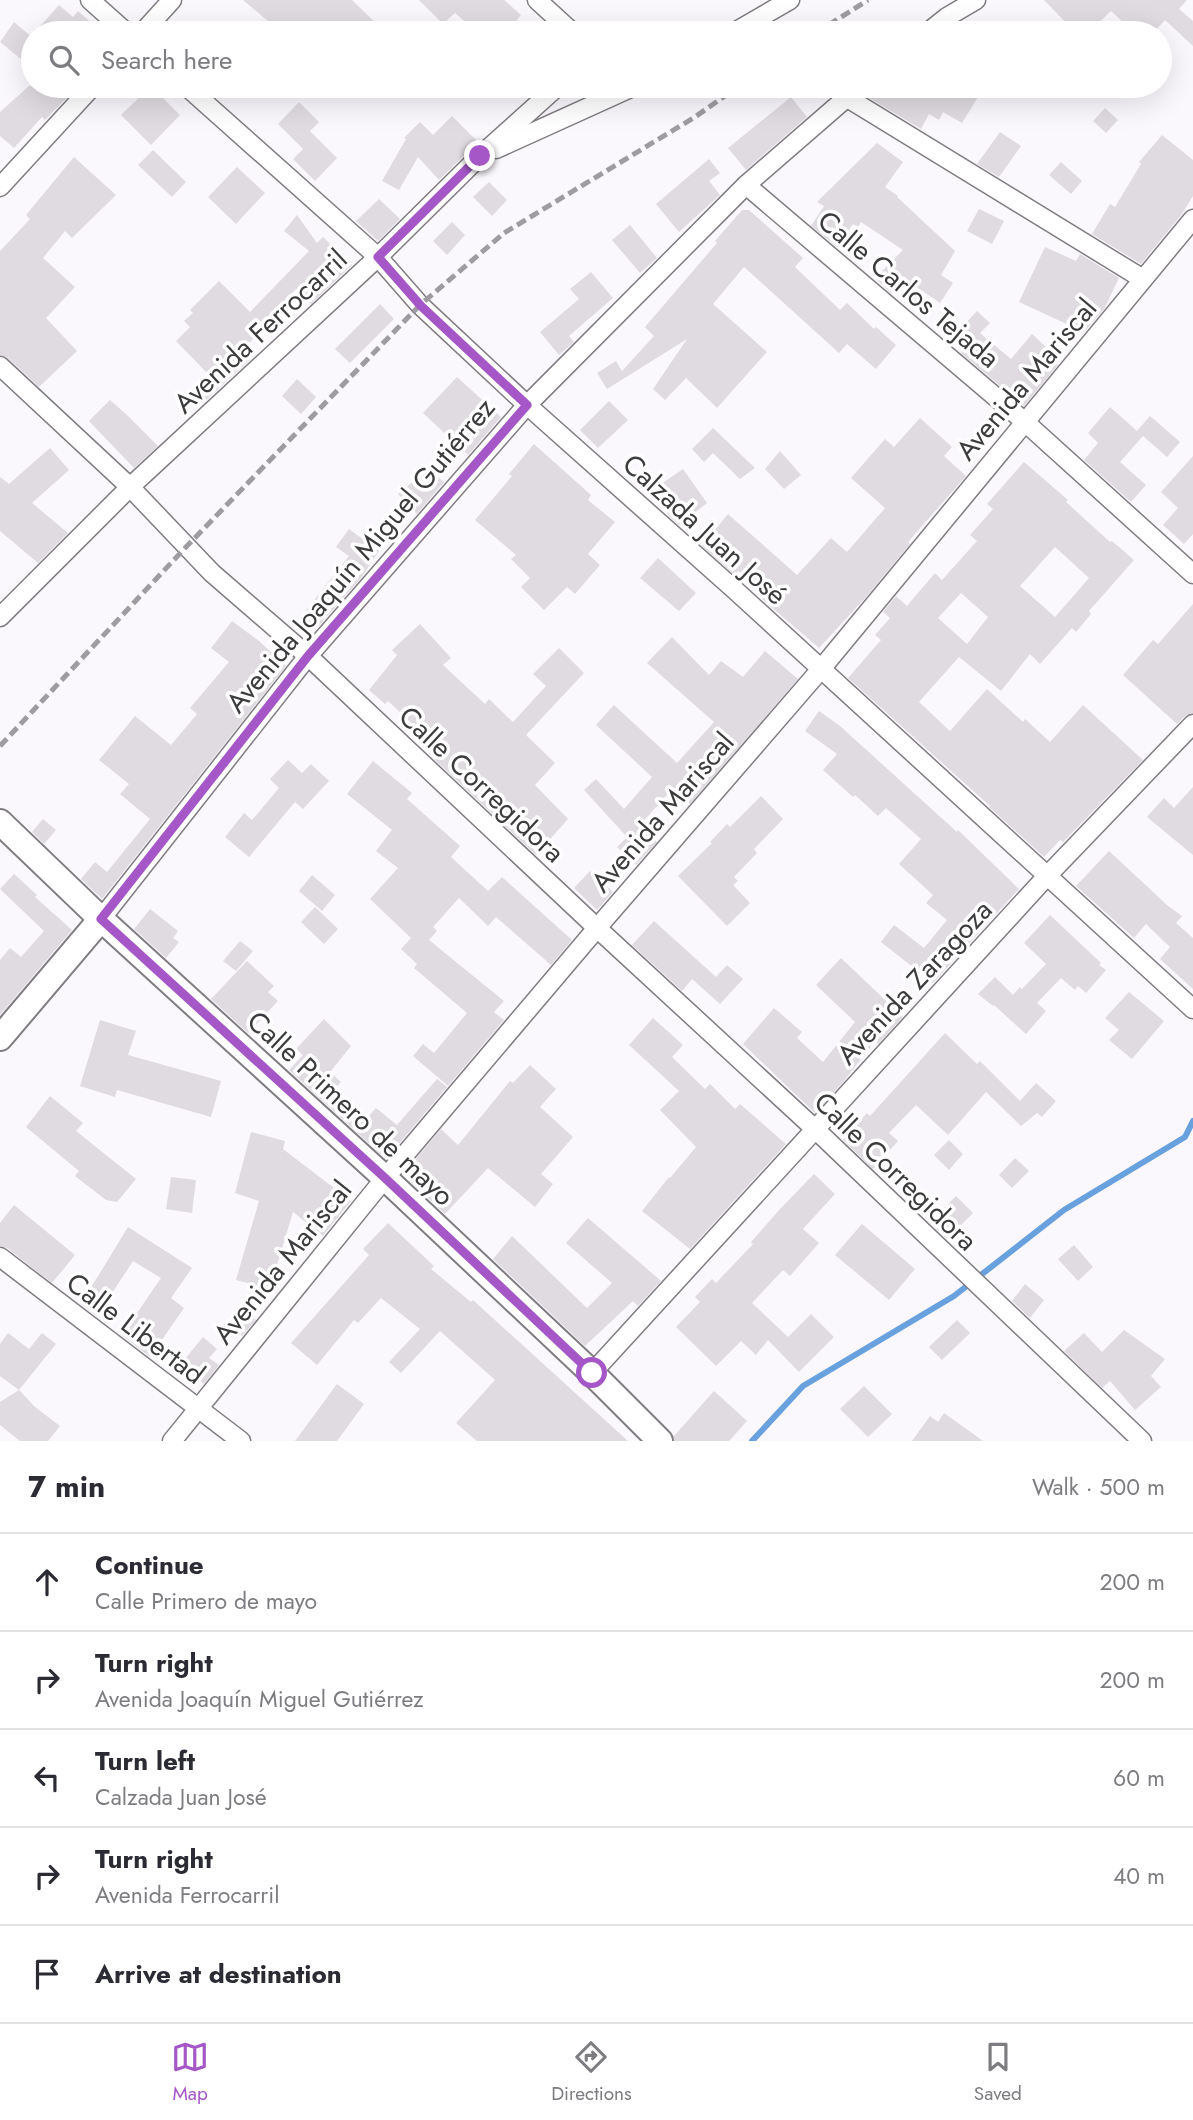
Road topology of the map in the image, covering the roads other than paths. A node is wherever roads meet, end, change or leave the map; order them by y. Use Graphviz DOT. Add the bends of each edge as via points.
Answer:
graph roads {
  1 [pos="90,0"];
  2 [pos="172,0"];
  3 [pos="537,0"];
  4 [pos="790,0"];
  5 [pos="976,0"];
  6 [pos="114,21"];
  7 [pos="153,21"];
  8 [pos="560,21"];
  9 [pos="754,21"];
  10 [pos="942,21"];
  11 [pos="82,98"];
  12 [pos="199,98"];
  13 [pos="545,98"];
  14 [pos="608,98"];
  15 [pos="845,98"];
  16 [pos="848,98"];
  17 [pos="480,156"];
  18 [pos="746,185"];
  19 [pos="0,187"];
  20 [pos="1193,219"];
  21 [pos="378,257"];
  22 [pos="1143,279"];
  23 [pos="0,366"];
  24 [pos="527,405"];
  25 [pos="1025,422"];
  26 [pos="130,487"];
  27 [pos="1193,574"];
  28 [pos="0,617"];
  29 [pos="308,656"];
  30 [pos="821,669"];
  31 [pos="1193,724"];
  32 [pos="0,821"];
  33 [pos="1047,876"];
  34 [pos="101,919"];
  35 [pos="597,928"];
  36 [pos="1193,1009"];
  37 [pos="0,1038"];
  38 [pos="815,1129"];
  39 [pos="385,1178"];
  40 [pos="0,1257"];
  41 [pos="592,1373"];
  42 [pos="198,1407"];
  43 [pos="658,1440"];
  44 [pos="172,1441"];
  45 [pos="241,1441"];
  46 [pos="1142,1441"];
  1 -- 6 [label="street"];
  2 -- 7 [label="street"];
  3 -- 8 [label="street"];
  4 -- 9 [label="street"];
  5 -- 10 [label="street"];
  11 -- 19 [label="street"];
  12 -- 21 [label="street, Calzada Juan José"];
  13 -- 17 [label="street, Avenida Ferrocarril"];
  14 -- 17 [label="street"];
  15 -- 18 [label="street, Avenida Joaquín Miguel Gutiérrez"];
  16 -- 22 [label="street"];
  17 -- 21 [label="street, Avenida Ferrocarril"];
  18 -- 24 [label="street, Avenida Joaquín Miguel Gutiérrez"];
  18 -- 25 [label="street, Calle Carlos Tejada"];
  20 -- 22 [label="street, Avenida Mariscal"];
  21 -- 24 [label="street, Calzada Juan José" via="421,306"];
  21 -- 26 [label="street, Avenida Ferrocarril"];
  22 -- 25 [label="street, Avenida Mariscal"];
  23 -- 26 [label="street, Calle Corregidora"];
  24 -- 29 [label="street, Avenida Joaquín Miguel Gutiérrez"];
  24 -- 30 [label="street, Calzada Juan José"];
  25 -- 27 [label="street, Calle Carlos Tejada"];
  25 -- 30 [label="street, Avenida Mariscal"];
  26 -- 28 [label="street, Avenida Ferrocarril"];
  26 -- 29 [label="street, Calle Corregidora" via="212,573"];
  29 -- 34 [label="street, Avenida Joaquín Miguel Gutiérrez"];
  29 -- 35 [label="street, Calle Corregidora"];
  30 -- 33 [label="street, Calzada Juan José"];
  30 -- 35 [label="street, Avenida Mariscal"];
  31 -- 33 [label="street, Avenida Zaragoza"];
  32 -- 34 [label="street, Calle Primero de mayo"];
  33 -- 36 [label="street, Calzada Juan José"];
  33 -- 38 [label="street, Avenida Zaragoza"];
  34 -- 37 [label="street, Avenida Joaquín Miguel Gutiérrez"];
  34 -- 39 [label="street, Calle Primero de mayo"];
  35 -- 38 [label="street, Calle Corregidora"];
  35 -- 39 [label="street, Avenida Mariscal"];
  38 -- 41 [label="street, Avenida Zaragoza"];
  38 -- 46 [label="street, Calle Corregidora"];
  39 -- 41 [label="street, Calle Primero de mayo"];
  39 -- 42 [label="street, Avenida Mariscal"];
  40 -- 42 [label="street, Calle Libertad"];
  41 -- 43 [label="street, Calle Primero de mayo"];
  42 -- 44 [label="street, Avenida Mariscal"];
  42 -- 45 [label="street, Calle Libertad"];
}
